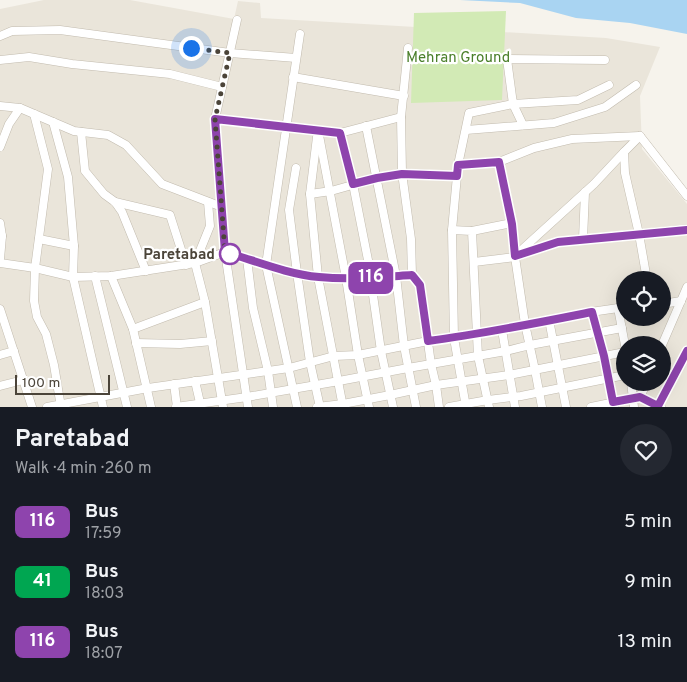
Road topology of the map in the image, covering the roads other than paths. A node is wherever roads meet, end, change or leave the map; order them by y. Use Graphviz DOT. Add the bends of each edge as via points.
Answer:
graph roads {
  1 [pos="237,20"];
  2 [pos="300,34"];
  3 [pos="0,36"];
  4 [pos="408,48"];
  5 [pos="230,53"];
  6 [pos="296,58"];
  7 [pos="0,60"];
  8 [pos="605,60"];
  9 [pos="293,78"];
  10 [pos="609,85"];
  11 [pos="636,85"];
  12 [pos="222,86"];
  13 [pos="404,96"];
  14 [pos="513,104"];
  15 [pos="0,106"];
  16 [pos="20,108"];
  17 [pos="34,114"];
  18 [pos="401,117"];
  19 [pos="215,119"];
  20 [pos="53,122"];
  21 [pos="523,125"];
  22 [pos="366,126"];
  23 [pos="286,127"];
  24 [pos="318,130"];
  25 [pos="466,130"];
  26 [pos="80,132"];
  27 [pos="340,133"];
  28 [pos="640,136"];
  29 [pos="0,147"];
  30 [pos="624,152"];
  31 [pos="499,162"];
  32 [pos="458,165"];
  33 [pos="296,168"];
  34 [pos="402,174"];
  35 [pos="457,176"];
  36 [pos="377,178"];
  37 [pos="353,184"];
  38 [pos="330,191"];
  39 [pos="586,192"];
  40 [pos="310,194"];
  41 [pos="687,196"];
  42 [pos="115,202"];
  43 [pos="208,202"];
  44 [pos="222,207"];
  45 [pos="0,223"];
  46 [pos="512,224"];
  47 [pos="452,230"];
  48 [pos="687,230"];
  49 [pos="472,231"];
  50 [pos="639,234"];
  51 [pos="1,236"];
  52 [pos="39,239"];
  53 [pos="583,239"];
  54 [pos="74,246"];
  55 [pos="225,252"];
  56 [pos="515,256"];
  57 [pos="0,259"];
  58 [pos="247,259"];
  59 [pos="474,262"];
  60 [pos="0,263"];
  61 [pos="195,263"];
  62 [pos="186,265"];
  63 [pos="266,265"];
  64 [pos="36,268"];
  65 [pos="146,271"];
  66 [pos="645,271"];
  67 [pos="297,273"];
  68 [pos="412,275"];
  69 [pos="95,276"];
  70 [pos="111,276"];
  71 [pos="396,276"];
  72 [pos="74,277"];
  73 [pos="318,277"];
  74 [pos="346,278"];
  75 [pos="370,278"];
  76 [pos="687,286"];
  77 [pos="681,301"];
  78 [pos="205,302"];
  79 [pos="671,303"];
  80 [pos="616,308"];
  81 [pos="0,309"];
  82 [pos="592,312"];
  83 [pos="549,320"];
  84 [pos="525,324"];
  85 [pos="2,325"];
  86 [pos="622,328"];
  87 [pos="132,329"];
  88 [pos="502,330"];
  89 [pos="598,332"];
  90 [pos="476,334"];
  91 [pos="623,336"];
  92 [pos="666,336"];
  93 [pos="454,338"];
  94 [pos="428,341"];
  95 [pos="212,342"];
  96 [pos="553,342"];
  97 [pos="136,343"];
  98 [pos="530,345"];
  99 [pos="404,346"];
  100 [pos="381,350"];
  101 [pos="506,351"];
  102 [pos="687,351"];
  103 [pos="14,352"];
  104 [pos="616,354"];
  105 [pos="0,355"];
  106 [pos="358,355"];
  107 [pos="334,356"];
  108 [pos="478,356"];
  109 [pos="604,356"];
  110 [pos="458,360"];
  111 [pos="310,362"];
  112 [pos="430,364"];
  113 [pos="558,365"];
  114 [pos="289,368"];
  115 [pos="408,368"];
  116 [pos="536,370"];
  117 [pos="268,371"];
  118 [pos="386,372"];
  119 [pos="242,375"];
  120 [pos="510,375"];
  121 [pos="362,376"];
  122 [pos="616,377"];
  123 [pos="218,378"];
  124 [pos="482,378"];
  125 [pos="608,379"];
  126 [pos="23,380"];
  127 [pos="196,381"];
  128 [pos="339,381"];
  129 [pos="461,381"];
  130 [pos="174,384"];
  131 [pos="316,384"];
  132 [pos="436,385"];
  133 [pos="0,386"];
  134 [pos="148,388"];
  135 [pos="292,388"];
  136 [pos="562,388"];
  137 [pos="414,391"];
  138 [pos="635,391"];
  139 [pos="641,391"];
  140 [pos="270,392"];
  141 [pos="539,392"];
  142 [pos="123,393"];
  143 [pos="390,395"];
  144 [pos="247,396"];
  145 [pos="512,397"];
  146 [pos="637,397"];
  147 [pos="101,398"];
  148 [pos="368,403"];
  149 [pos="222,404"];
  150 [pos="488,404"];
  151 [pos="201,405"];
  152 [pos="343,405"];
  153 [pos="465,405"];
  154 [pos="613,405"];
  155 [pos="61,406"];
  156 [pos="32,407"];
  157 [pos="47,407"];
  158 [pos="103,407"];
  159 [pos="127,407"];
  160 [pos="152,407"];
  161 [pos="176,407"];
  162 [pos="248,407"];
  163 [pos="272,407"];
  164 [pos="297,407"];
  165 [pos="319,407"];
  166 [pos="393,407"];
  167 [pos="416,407"];
  168 [pos="440,407"];
  169 [pos="449,407"];
  170 [pos="515,407"];
  171 [pos="542,407"];
  172 [pos="566,407"];
  173 [pos="591,407"];
  174 [pos="634,407"];
  175 [pos="658,407"];
  1 -- 5 [label="street"];
  2 -- 6 [label="street"];
  3 -- 5 [label="street" via="12,30 60,30"];
  4 -- 13 [label="street"];
  5 -- 6 [label="street"];
  5 -- 12 [label="street"];
  6 -- 9 [label="street"];
  7 -- 12 [label="street" via="29,57 170,74"];
  8 -- 14 [label="street" via="507,59"];
  9 -- 13 [label="street"];
  9 -- 23 [label="street"];
  10 -- 14 [label="street" via="578,100"];
  11 -- 21 [label="street" via="605,107 554,123"];
  12 -- 19 [label="street"];
  13 -- 18 [label="street"];
  14 -- 21 [label="street"];
  14 -- 25 [label="street" via="469,113"];
  15 -- 16 [label="street"];
  16 -- 17 [label="street"];
  16 -- 29 [label="street"];
  17 -- 20 [label="street"];
  17 -- 52 [label="street" via="48,169"];
  18 -- 22 [label="street"];
  18 -- 34 [label="street"];
  19 -- 23 [label="street"];
  19 -- 44 [label="street"];
  20 -- 26 [label="street"];
  20 -- 54 [label="street" via="68,178"];
  21 -- 25 [label="street"];
  22 -- 27 [label="street"];
  22 -- 36 [label="street"];
  23 -- 24 [label="street"];
  23 -- 63 [label="street"];
  24 -- 27 [label="street"];
  24 -- 38 [label="street"];
  24 -- 40 [label="street"];
  25 -- 32 [label="street"];
  26 -- 42 [label="street" via="85,171"];
  26 -- 43 [label="street" via="108,136 126,145 162,184"];
  27 -- 37 [label="street"];
  28 -- 30 [label="street"];
  28 -- 31 [label="street" via="572,139 534,148"];
  28 -- 41 [label="street"];
  30 -- 39 [label="street"];
  30 -- 50 [label="street" via="625,173"];
  31 -- 32 [label="street"];
  31 -- 46 [label="street"];
  32 -- 35 [label="street"];
  33 -- 67 [label="street" via="290,210"];
  34 -- 35 [label="street"];
  34 -- 36 [label="street"];
  34 -- 68 [label="street" via="411,239"];
  35 -- 47 [label="street"];
  36 -- 37 [label="street"];
  36 -- 71 [label="street"];
  37 -- 38 [label="street"];
  37 -- 75 [label="street"];
  38 -- 40 [label="street"];
  38 -- 74 [label="street"];
  39 -- 53 [label="street"];
  39 -- 56 [label="street"];
  40 -- 73 [label="street"];
  42 -- 62 [label="street" via="170,215"];
  42 -- 65 [label="street"];
  43 -- 44 [label="street"];
  43 -- 61 [label="street" via="210,226"];
  44 -- 55 [label="street"];
  45 -- 51 [label="street"];
  46 -- 49 [label="street"];
  46 -- 56 [label="street"];
  47 -- 49 [label="street"];
  47 -- 93 [label="street"];
  48 -- 50 [label="street"];
  49 -- 59 [label="street"];
  50 -- 53 [label="street"];
  50 -- 66 [label="street"];
  51 -- 57 [label="street"];
  52 -- 54 [label="street"];
  52 -- 64 [label="street"];
  53 -- 56 [label="street" via="558,242"];
  54 -- 72 [label="street"];
  55 -- 58 [label="street"];
  55 -- 61 [label="street"];
  55 -- 119 [label="street"];
  56 -- 59 [label="street"];
  56 -- 84 [label="street"];
  58 -- 63 [label="street"];
  58 -- 117 [label="street" via="253,308"];
  59 -- 90 [label="street"];
  60 -- 64 [label="street"];
  61 -- 62 [label="street"];
  61 -- 78 [label="street"];
  62 -- 65 [label="street"];
  63 -- 67 [label="street"];
  63 -- 114 [label="street"];
  64 -- 72 [label="street"];
  64 -- 155 [label="street" via="34,301 54,365"];
  65 -- 70 [label="street"];
  67 -- 73 [label="street"];
  67 -- 111 [label="street"];
  68 -- 71 [label="street"];
  68 -- 94 [label="street" via="420,285"];
  69 -- 70 [label="street"];
  69 -- 72 [label="street"];
  69 -- 142 [label="street"];
  70 -- 87 [label="street"];
  71 -- 75 [label="street"];
  71 -- 99 [label="street"];
  72 -- 147 [label="street"];
  73 -- 74 [label="street"];
  73 -- 107 [label="street"];
  74 -- 75 [label="street"];
  74 -- 106 [label="street"];
  75 -- 100 [label="street"];
  76 -- 77 [label="street"];
  77 -- 79 [label="street"];
  77 -- 92 [label="street"];
  78 -- 87 [label="street"];
  78 -- 95 [label="street"];
  80 -- 82 [label="street"];
  81 -- 85 [label="street"];
  82 -- 83 [label="street"];
  82 -- 89 [label="street"];
  83 -- 84 [label="street"];
  83 -- 96 [label="street"];
  84 -- 88 [label="street"];
  84 -- 98 [label="street"];
  85 -- 103 [label="street"];
  86 -- 89 [label="street"];
  86 -- 91 [label="street"];
  87 -- 97 [label="street"];
  88 -- 90 [label="street"];
  88 -- 101 [label="street"];
  89 -- 96 [label="street"];
  89 -- 109 [label="street"];
  90 -- 93 [label="street"];
  90 -- 108 [label="street"];
  93 -- 94 [label="street"];
  93 -- 110 [label="street"];
  94 -- 99 [label="street"];
  94 -- 112 [label="street"];
  95 -- 97 [label="street"];
  95 -- 123 [label="street"];
  96 -- 98 [label="street"];
  96 -- 113 [label="street"];
  97 -- 134 [label="street"];
  98 -- 101 [label="street"];
  98 -- 116 [label="street"];
  99 -- 100 [label="street"];
  99 -- 115 [label="street"];
  100 -- 106 [label="street"];
  100 -- 118 [label="street"];
  101 -- 108 [label="street"];
  101 -- 120 [label="street"];
  102 -- 175 [label="street"];
  103 -- 105 [label="street"];
  103 -- 126 [label="street"];
  104 -- 109 [label="street"];
  106 -- 107 [label="street"];
  106 -- 121 [label="street"];
  107 -- 111 [label="street"];
  107 -- 128 [label="street"];
  108 -- 110 [label="street"];
  108 -- 124 [label="street"];
  109 -- 113 [label="street"];
  109 -- 125 [label="street"];
  110 -- 112 [label="street"];
  110 -- 129 [label="street"];
  111 -- 114 [label="street"];
  111 -- 131 [label="street"];
  112 -- 115 [label="street"];
  112 -- 132 [label="street"];
  113 -- 116 [label="street"];
  113 -- 136 [label="street"];
  114 -- 117 [label="street"];
  114 -- 135 [label="street"];
  115 -- 118 [label="street"];
  115 -- 137 [label="street"];
  116 -- 120 [label="street"];
  116 -- 141 [label="street"];
  117 -- 119 [label="street"];
  117 -- 140 [label="street"];
  118 -- 121 [label="street"];
  118 -- 143 [label="street"];
  119 -- 123 [label="street"];
  119 -- 144 [label="street"];
  120 -- 124 [label="street"];
  120 -- 145 [label="street"];
  121 -- 128 [label="street"];
  121 -- 148 [label="street"];
  122 -- 125 [label="street"];
  123 -- 127 [label="street"];
  123 -- 149 [label="street"];
  124 -- 129 [label="street"];
  124 -- 150 [label="street"];
  125 -- 136 [label="street"];
  125 -- 154 [label="street"];
  126 -- 133 [label="street"];
  126 -- 156 [label="street"];
  127 -- 130 [label="street"];
  127 -- 151 [label="street"];
  128 -- 131 [label="street"];
  128 -- 152 [label="street"];
  129 -- 132 [label="street"];
  129 -- 153 [label="street"];
  130 -- 134 [label="street"];
  130 -- 161 [label="street"];
  131 -- 135 [label="street"];
  131 -- 165 [label="street"];
  132 -- 137 [label="street"];
  132 -- 168 [label="street"];
  134 -- 142 [label="street"];
  134 -- 160 [label="street"];
  135 -- 140 [label="street"];
  135 -- 164 [label="street"];
  136 -- 141 [label="street"];
  136 -- 172 [label="street"];
  137 -- 143 [label="street"];
  137 -- 167 [label="street"];
  138 -- 146 [label="street"];
  139 -- 146 [label="street"];
  140 -- 144 [label="street"];
  140 -- 163 [label="street"];
  141 -- 145 [label="street"];
  141 -- 171 [label="street"];
  142 -- 147 [label="street"];
  142 -- 159 [label="street"];
  143 -- 148 [label="street"];
  143 -- 166 [label="street"];
  144 -- 149 [label="street"];
  144 -- 162 [label="street"];
  145 -- 150 [label="street"];
  145 -- 170 [label="street"];
  146 -- 154 [label="street"];
  146 -- 174 [label="street"];
  146 -- 175 [label="street"];
  147 -- 155 [label="street"];
  147 -- 158 [label="street"];
  148 -- 152 [label="street"];
  149 -- 151 [label="street"];
  150 -- 153 [label="street"];
  151 -- 161 [label="street"];
  152 -- 165 [label="street"];
  153 -- 169 [label="street"];
  154 -- 173 [label="street"];
  155 -- 157 [label="street"];
}
